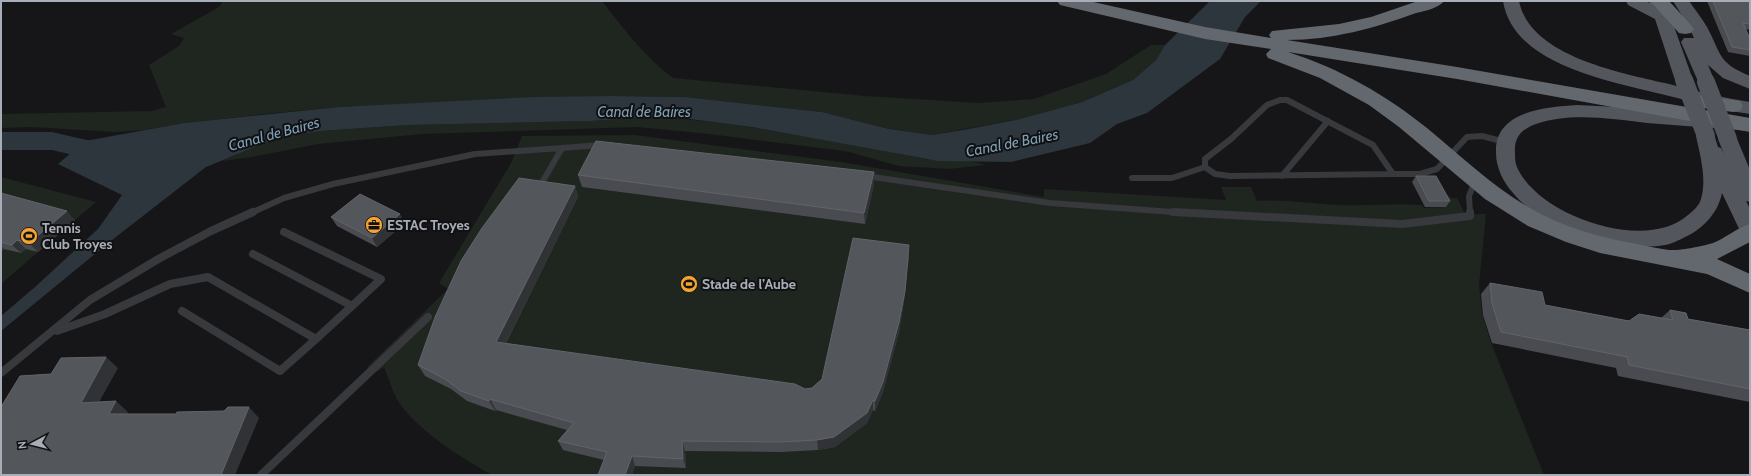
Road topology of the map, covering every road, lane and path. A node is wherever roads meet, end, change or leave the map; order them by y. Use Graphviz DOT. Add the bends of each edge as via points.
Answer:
graph roads {
  1 [pos="1066,1"];
  2 [pos="1435,1"];
  3 [pos="1511,1"];
  4 [pos="1634,1"];
  5 [pos="1676,1"];
  6 [pos="1680,1"];
  7 [pos="1660,6"];
  8 [pos="1167,22"];
  9 [pos="1685,29"];
  10 [pos="1249,40"];
  11 [pos="1457,73"];
  12 [pos="1750,83"];
  13 [pos="1741,107"];
  14 [pos="1328,121"];
  15 [pos="1750,125"];
  16 [pos="1706,136"];
  17 [pos="1506,142"];
  18 [pos="610,144"];
  19 [pos="562,148"];
  20 [pos="1448,158"];
  21 [pos="1205,167"];
  22 [pos="859,175"];
  23 [pos="1392,175"];
  24 [pos="1282,176"];
  25 [pos="1132,178"];
  26 [pos="1476,180"];
  27 [pos="543,181"];
  28 [pos="1749,185"];
  29 [pos="284,232"];
  30 [pos="1750,232"];
  31 [pos="253,254"];
  32 [pos="1672,258"];
  33 [pos="1750,284"];
  34 [pos="352,306"];
  35 [pos="182,311"];
  36 [pos="428,317"];
  37 [pos="53,332"];
  38 [pos="316,339"];
  39 [pos="1,373"];
  40 [pos="261,475"];
  1 -- 8 [label="highway"];
  2 -- 10 [label="highway" via="1359,27"];
  3 -- 13 [label="main road" via="1514,17 1522,28 1531,37 1562,56 1606,73"];
  4 -- 7 [label="main road"];
  5 -- 9 [label="main road"];
  6 -- 12 [label="main road" via="1698,27 1709,54 1716,63 1729,74"];
  7 -- 9 [label="highway"];
  7 -- 16 [label="main road, bridge" via="1684,80"];
  8 -- 10 [label="highway"];
  8 -- 10 [label="highway" via="1227,42"];
  9 -- 28 [label="main road, bridge"];
  10 -- 11 [label="highway"];
  10 -- 20 [label="highway" via="1357,90 1406,122"];
  11 -- 13 [label="highway"];
  11 -- 15 [label="highway"];
  14 -- 21 [label="lane" via="1287,100 1280,100 1267,105 1205,159"];
  14 -- 23 [label="lane" via="1373,145"];
  14 -- 24 [label="lane"];
  15 -- 17 [label="main road" via="1607,112 1573,112 1535,117 1512,129"];
  16 -- 17 [label="main road" via="1712,177 1711,199 1699,218 1671,236 1637,240 1589,231 1566,221 1534,201 1511,176 1503,158"];
  16 -- 30 [label="main road"];
  17 -- 20 [label="lane" via="1482,136 1468,137"];
  18 -- 19 [label="lane"];
  19 -- 27 [label="lane"];
  19 -- 37 [label="lane" via="476,154 333,184 284,198 211,231 153,262 90,300"];
  20 -- 23 [label="lane" via="1437,169 1426,173"];
  20 -- 26 [label="highway"];
  21 -- 24 [label="lane" via="1215,174 1230,176"];
  21 -- 25 [label="lane" via="1172,178"];
  22 -- 26 [label="lane" via="1050,203 1229,216 1402,224 1470,216 1470,196"];
  23 -- 24 [label="lane"];
  26 -- 32 [label="highway" via="1523,214 1563,233 1628,252"];
  29 -- 34 [label="lane" via="381,279"];
  30 -- 32 [label="highway" via="1717,251"];
  31 -- 34 [label="lane"];
  32 -- 33 [label="highway" via="1719,269"];
  34 -- 38 [label="lane"];
  35 -- 38 [label="lane" via="280,371"];
  36 -- 40 [label="lane"];
  37 -- 38 [label="lane" via="110,311 150,291 194,278 208,277"];
  37 -- 39 [label="lane"];
}
